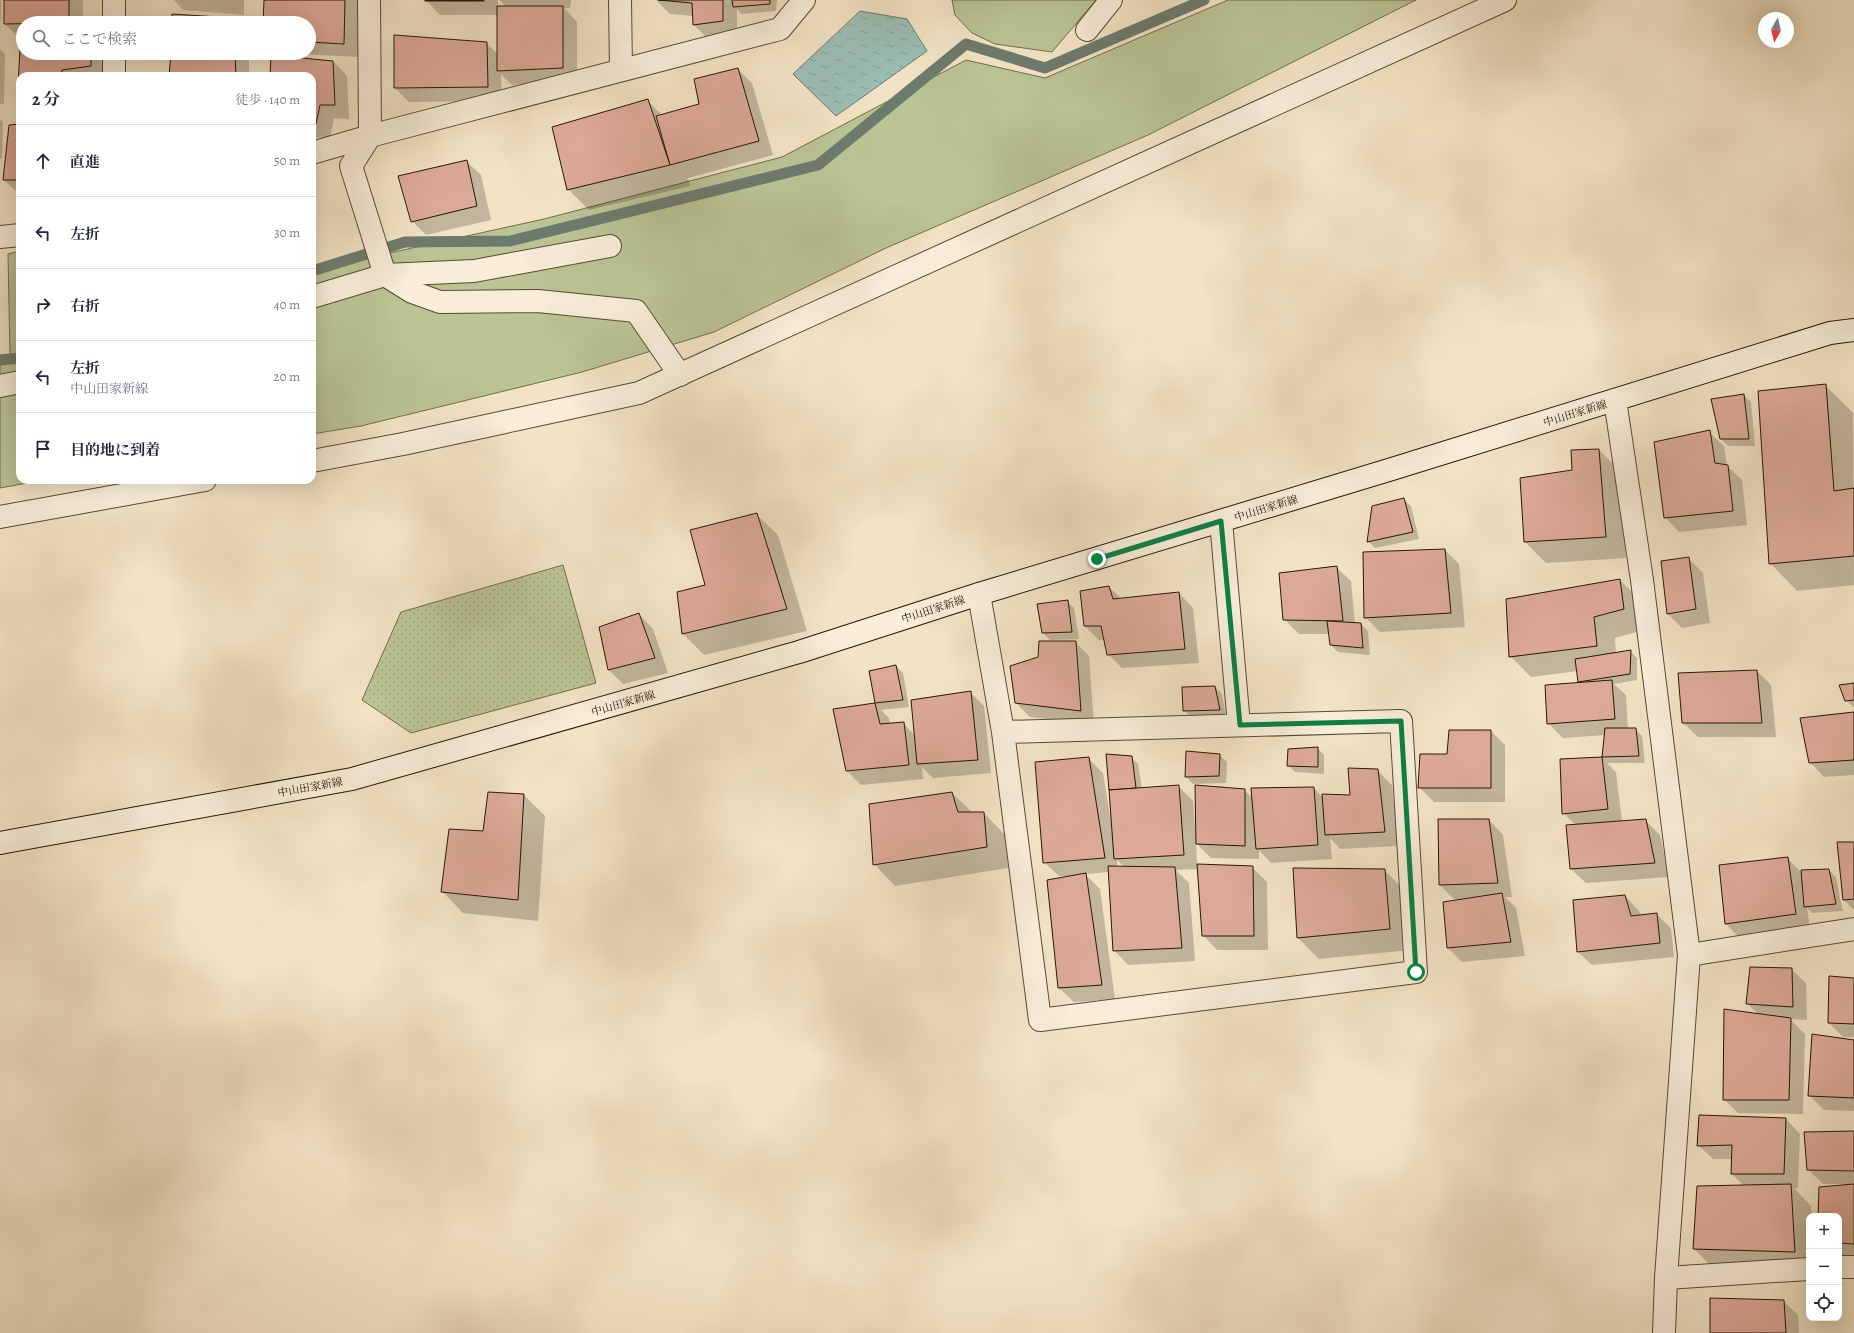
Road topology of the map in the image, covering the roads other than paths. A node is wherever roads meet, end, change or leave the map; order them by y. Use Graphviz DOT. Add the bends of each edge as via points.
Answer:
graph roads {
  1 [pos="114,0"];
  2 [pos="369,0"];
  3 [pos="620,0"];
  4 [pos="804,0"];
  5 [pos="1111,0"];
  6 [pos="1505,0"];
  7 [pos="114,16"];
  8 [pos="1088,30"];
  9 [pos="114,60"];
  10 [pos="621,70"];
  11 [pos="114,72"];
  12 [pos="370,136"];
  13 [pos="316,151"];
  14 [pos="16,236"];
  15 [pos="0,238"];
  16 [pos="610,246"];
  17 [pos="385,275"];
  18 [pos="316,296"];
  19 [pos="1854,330"];
  20 [pos="680,374"];
  21 [pos="16,383"];
  22 [pos="0,386"];
  23 [pos="1615,400"];
  24 [pos="316,460"];
  25 [pos="183,484"];
  26 [pos="0,517"];
  27 [pos="1221,521"];
  28 [pos="979,594"];
  29 [pos="1240,725"];
  30 [pos="1003,732"];
  31 [pos="0,843"];
  32 [pos="1854,929"];
  33 [pos="1689,955"];
  34 [pos="1854,1266"];
  35 [pos="1842,1268"];
  36 [pos="1806,1269"];
  37 [pos="1666,1278"];
  38 [pos="1664,1333"];
  1 -- 7 [label="street"];
  2 -- 12 [label="street"];
  3 -- 10 [label="street"];
  4 -- 10 [label="street" via="780,29"];
  5 -- 8 [label="street"];
  6 -- 20 [label="street"];
  9 -- 11 [label="street"];
  10 -- 12 [label="street"];
  12 -- 13 [label="street"];
  12 -- 17 [label="street" via="350,166"];
  14 -- 15 [label="street"];
  16 -- 17 [label="street" via="474,272"];
  17 -- 18 [label="street"];
  17 -- 20 [label="street" via="412,292 440,302 538,301 636,311"];
  19 -- 23 [label="street, 中山田家新線" via="1830,333"];
  20 -- 24 [label="street" via="639,393"];
  21 -- 22 [label="street"];
  23 -- 27 [label="street, 中山田家新線"];
  23 -- 33 [label="street" via="1642,580"];
  25 -- 26 [label="street"];
  27 -- 28 [label="street, 中山田家新線"];
  27 -- 29 [label="street"];
  28 -- 30 [label="street"];
  28 -- 31 [label="street, 中山田家新線" via="799,652 352,780"];
  29 -- 30 [label="street"];
  29 -- 30 [label="street" via="1401,721 1416,972 1040,1020"];
  32 -- 33 [label="street"];
  33 -- 37 [label="street"];
  34 -- 35 [label="street"];
  36 -- 37 [label="street"];
  37 -- 38 [label="street"];
}
